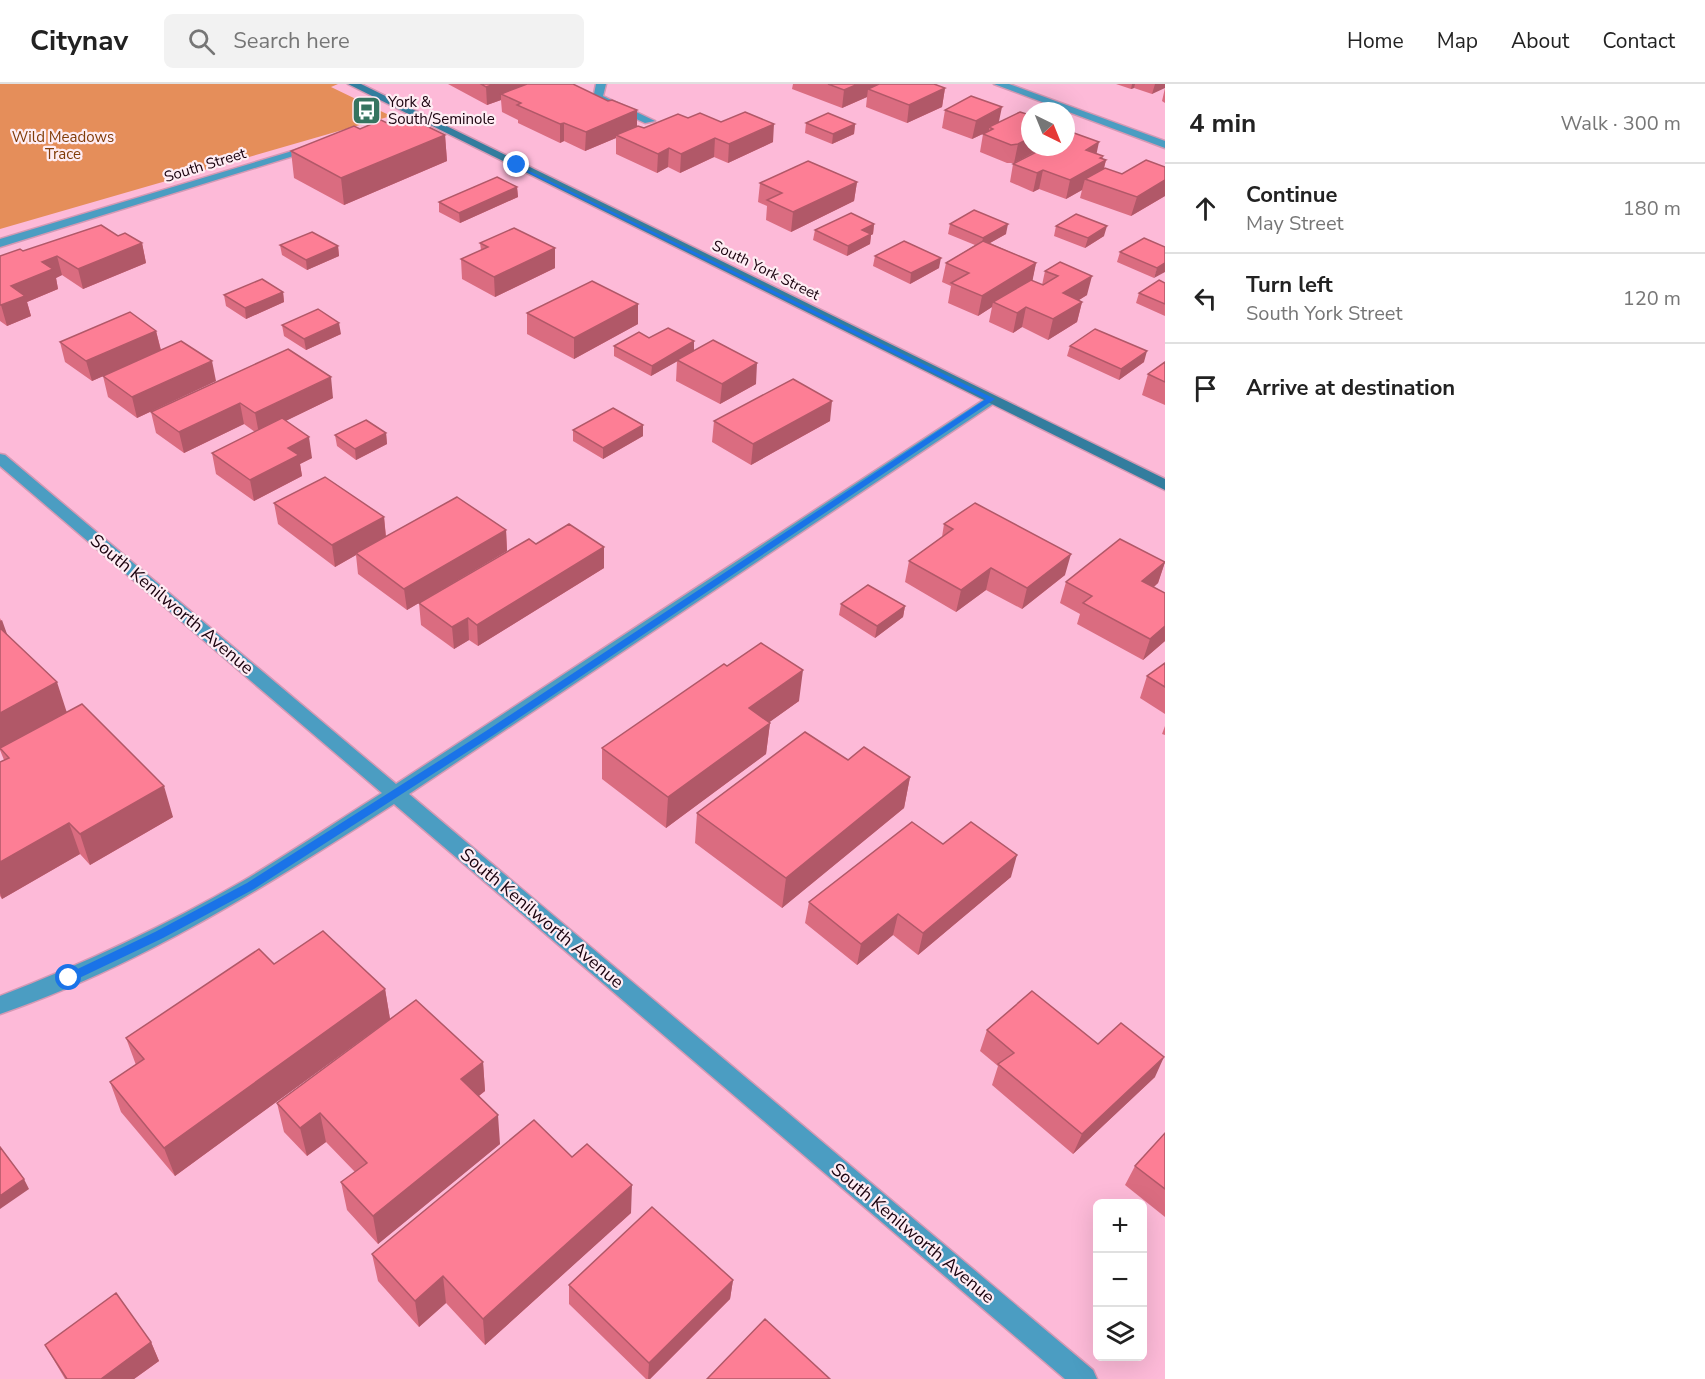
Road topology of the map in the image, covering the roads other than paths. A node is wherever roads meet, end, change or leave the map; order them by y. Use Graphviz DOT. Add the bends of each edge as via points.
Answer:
graph roads {
  1 [pos="357,84"];
  2 [pos="602,84"];
  3 [pos="999,84"];
  4 [pos="418,116"];
  5 [pos="649,121"];
  6 [pos="399,122"];
  7 [pos="325,145"];
  8 [pos="1165,145"];
  9 [pos="0,243"];
  10 [pos="991,399"];
  11 [pos="0,459"];
  12 [pos="1165,485"];
  13 [pos="395,793"];
  14 [pos="0,1005"];
  15 [pos="1084,1379"];
  1 -- 4 [label="main road, South York Street"];
  2 -- 5 [label="street" via="597,97"];
  3 -- 8 [label="street"];
  4 -- 6 [label="street"];
  4 -- 10 [label="main road, South York Street"];
  7 -- 9 [label="street, South Street"];
  10 -- 12 [label="main road, South York Street"];
  10 -- 13 [label="street"];
  11 -- 13 [label="street, South Kenilworth Avenue"];
  13 -- 14 [label="street" via="250,886 69,978"];
  13 -- 15 [label="street, South Kenilworth Avenue"];
}
